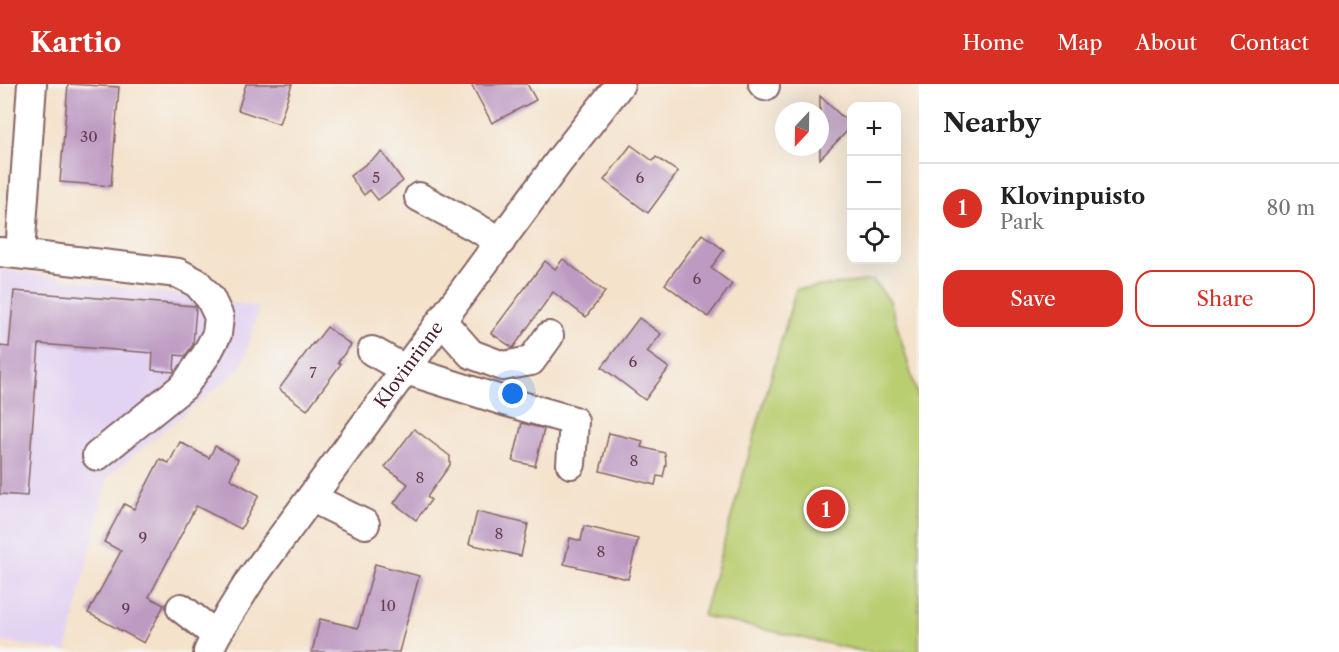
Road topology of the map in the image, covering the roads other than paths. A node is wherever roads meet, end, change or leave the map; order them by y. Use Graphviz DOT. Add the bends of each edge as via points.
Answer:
graph roads {
  1 [pos="32,84"];
  2 [pos="620,84"];
  3 [pos="419,197"];
  4 [pos="501,241"];
  5 [pos="10,252"];
  6 [pos="442,321"];
  7 [pos="549,336"];
  8 [pos="372,351"];
  9 [pos="406,370"];
  10 [pos="97,456"];
  11 [pos="571,464"];
  12 [pos="312,498"];
  13 [pos="365,524"];
  14 [pos="181,608"];
  15 [pos="212,643"];
  1 -- 5 [label="street"];
  2 -- 4 [label="street, Klovinrinne"];
  3 -- 4 [label="street"];
  4 -- 6 [label="street, Klovinrinne"];
  5 -- 10 [label="street" via="178,273 197,283 219,317 212,345 184,386"];
  6 -- 7 [label="street" via="471,354 503,366 531,361"];
  6 -- 9 [label="street, Klovinrinne"];
  8 -- 9 [label="street"];
  9 -- 11 [label="street" via="574,421"];
  9 -- 12 [label="street, Klovinrinne"];
  12 -- 13 [label="street"];
  12 -- 15 [label="street, Klovinrinne" via="251,579"];
  14 -- 15 [label="street"];
}
